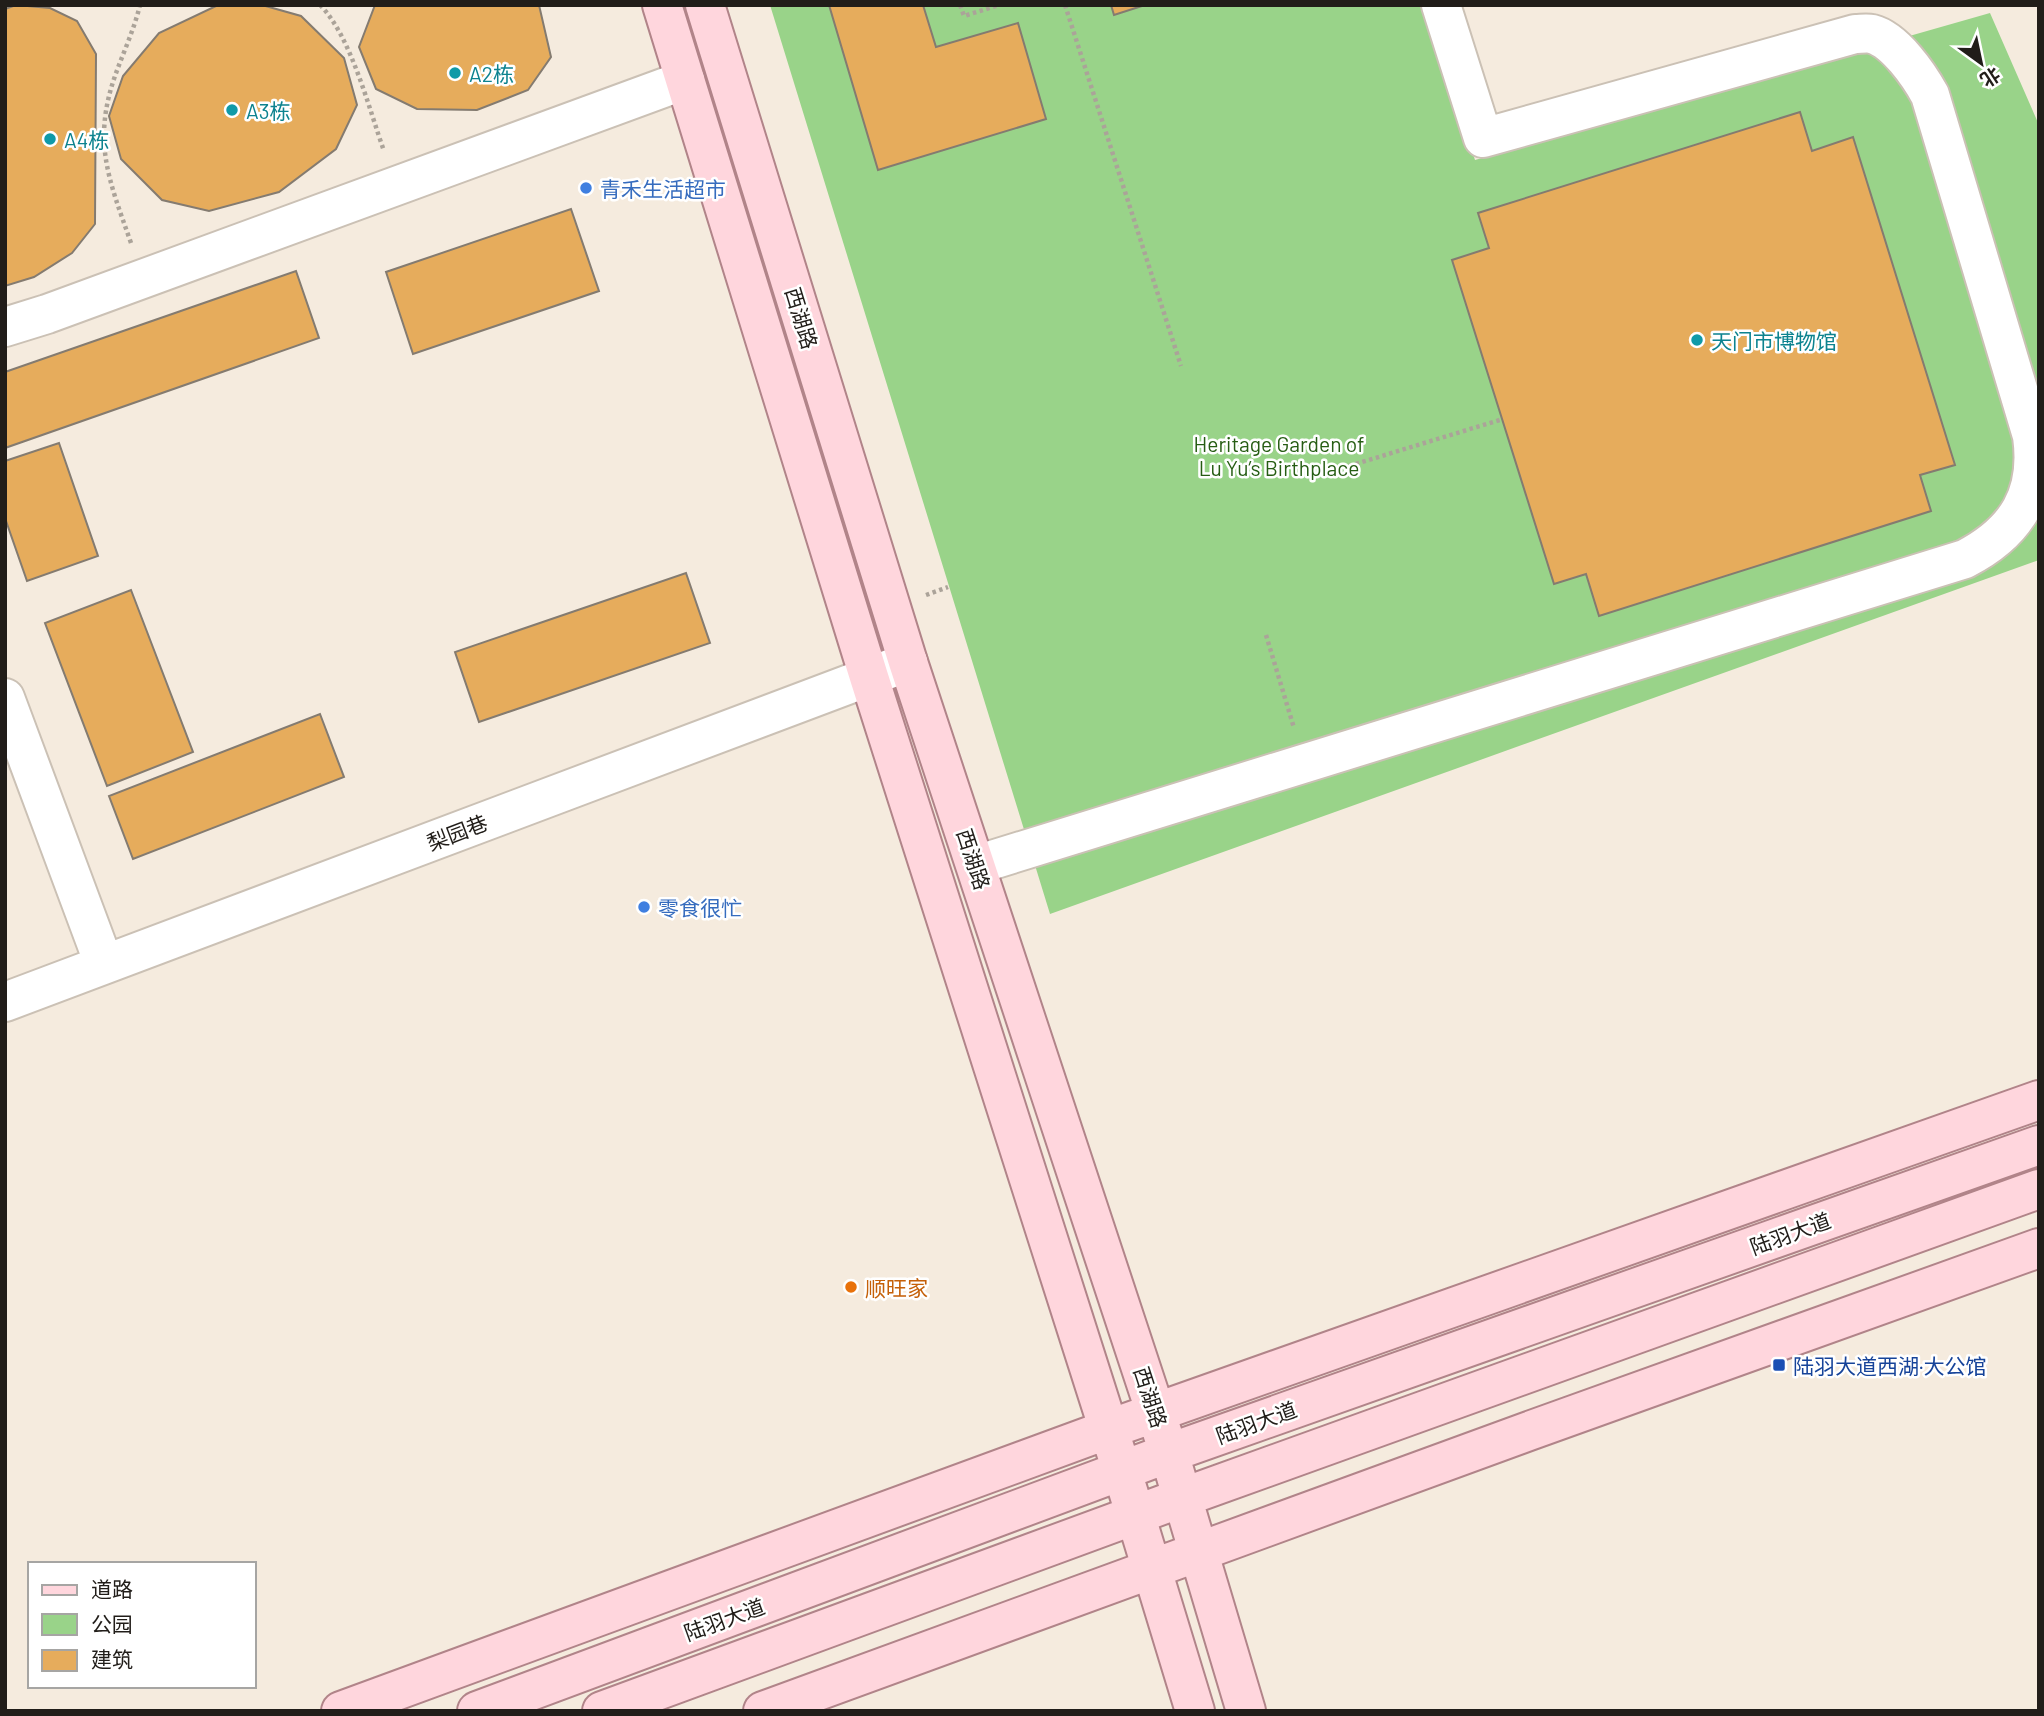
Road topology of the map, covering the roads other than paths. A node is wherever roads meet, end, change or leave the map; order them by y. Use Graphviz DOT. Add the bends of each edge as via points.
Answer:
graph roads {
  1 [pos="662,5"];
  2 [pos="705,5"];
  3 [pos="1441,5"];
  4 [pos="685,80"];
  5 [pos="5,327"];
  6 [pos="908,662"];
  7 [pos="869,677"];
  8 [pos="5,698"];
  9 [pos="976,865"];
  10 [pos="104,964"];
  11 [pos="5,1002"];
  12 [pos="2039,1100"];
  13 [pos="2039,1145"];
  14 [pos="2039,1189"];
  15 [pos="2039,1248"];
  16 [pos="1156,1413"];
  17 [pos="1109,1429"];
  18 [pos="1169,1453"];
  19 [pos="1122,1471"];
  20 [pos="1181,1498"];
  21 [pos="1135,1515"];
  22 [pos="1197,1552"];
  23 [pos="1151,1569"];
  24 [pos="341,1711"];
  25 [pos="477,1711"];
  26 [pos="602,1711"];
  27 [pos="763,1711"];
  28 [pos="1195,1711"];
  29 [pos="1246,1711"];
  1 -- 4 [label="main road, 西湖路"];
  2 -- 6 [label="main road, 西湖路"];
  3 -- 9 [label="street" via="1483,138 1855,34 1886,40 1919,75 1930,95 2032,436 2034,471 2018,517 1986,548 1965,559"];
  4 -- 5 [label="street"];
  4 -- 7 [label="main road, 西湖路"];
  6 -- 7 [label="street, 梨园巷"];
  6 -- 9 [label="main road, 西湖路"];
  7 -- 10 [label="street, 梨园巷"];
  7 -- 17 [label="main road, 西湖路"];
  8 -- 10 [label="street"];
  9 -- 16 [label="main road, 西湖路"];
  10 -- 11 [label="street, 梨园巷"];
  12 -- 16 [label="main road"];
  13 -- 18 [label="main road, 陆羽大道"];
  14 -- 20 [label="main road, 陆羽大道"];
  15 -- 22 [label="main road"];
  16 -- 17 [label="main road"];
  16 -- 18 [label="main road, 西湖路"];
  17 -- 19 [label="main road, 西湖路"];
  17 -- 24 [label="main road"];
  18 -- 19 [label="main road, 陆羽大道"];
  18 -- 20 [label="main road, 西湖路"];
  19 -- 21 [label="main road, 西湖路"];
  19 -- 25 [label="main road, 陆羽大道"];
  20 -- 21 [label="main road, 陆羽大道"];
  20 -- 22 [label="main road, 西湖路"];
  21 -- 23 [label="main road, 西湖路"];
  21 -- 26 [label="main road, 陆羽大道"];
  22 -- 23 [label="main road"];
  22 -- 29 [label="main road, 西湖路"];
  23 -- 27 [label="main road"];
  23 -- 28 [label="main road, 西湖路"];
}
